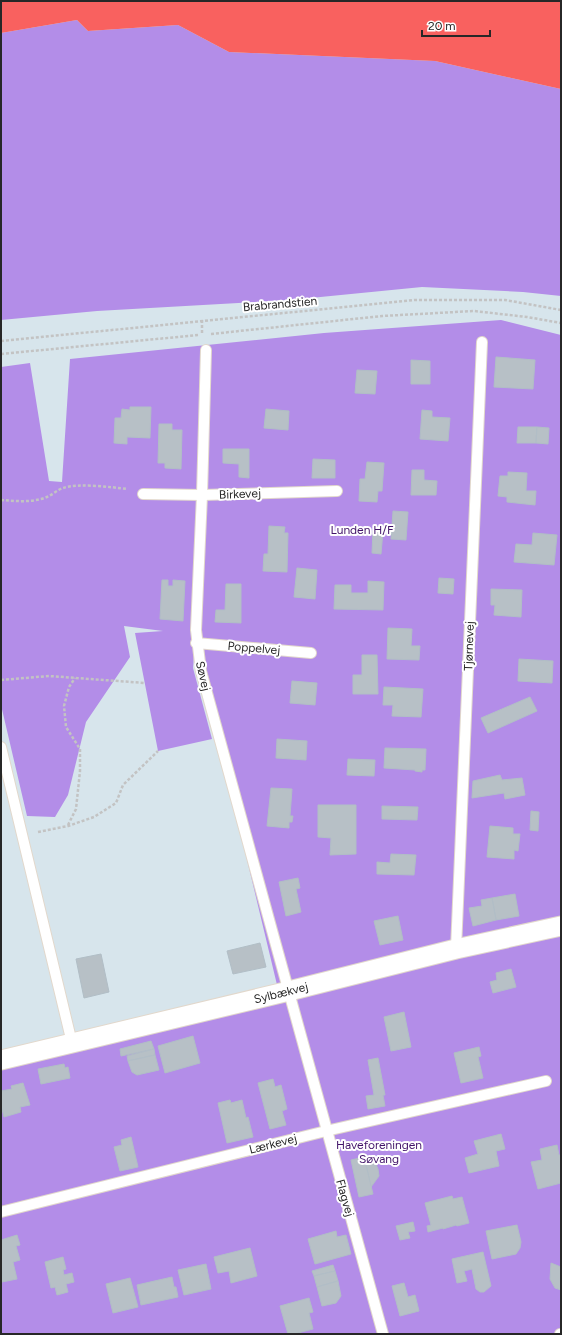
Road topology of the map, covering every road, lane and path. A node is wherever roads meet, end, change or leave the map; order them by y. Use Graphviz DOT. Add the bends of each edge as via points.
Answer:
graph roads {
  1 [pos="561,310"];
  2 [pos="561,323"];
  3 [pos="1,341"];
  4 [pos="482,342"];
  5 [pos="206,350"];
  6 [pos="1,354"];
  7 [pos="337,491"];
  8 [pos="143,494"];
  9 [pos="202,495"];
  10 [pos="1,500"];
  11 [pos="196,643"];
  12 [pos="311,653"];
  13 [pos="75,678"];
  14 [pos="1,680"];
  15 [pos="145,683"];
  16 [pos="1,747"];
  17 [pos="158,751"];
  18 [pos="68,826"];
  19 [pos="22,835"];
  20 [pos="561,926"];
  21 [pos="456,950"];
  22 [pos="289,991"];
  23 [pos="72,1043"];
  24 [pos="1,1060"];
  25 [pos="546,1081"];
  26 [pos="326,1131"];
  27 [pos="1,1212"];
  28 [pos="383,1334"];
  1 -- 3 [label="path, Brabrandstien" via="505,300 415,300"];
  2 -- 6 [label="path" via="474,311 382,316"];
  4 -- 21 [label="lane, Tjørnevej"];
  5 -- 9 [label="lane, Søvej"];
  7 -- 9 [label="lane, Birkevej"];
  8 -- 9 [label="lane, Birkevej"];
  8 -- 10 [label="path" via="115,487 72,486 35,501"];
  9 -- 11 [label="lane, Søvej"];
  11 -- 12 [label="lane, Poppelvej"];
  11 -- 22 [label="lane, Søvej" via="201,671"];
  13 -- 14 [label="path" via="49,676"];
  13 -- 15 [label="path"];
  13 -- 18 [label="path" via="64,706 66,727 80,749 76,809"];
  16 -- 19 [label="lane"];
  17 -- 18 [label="path" via="123,784 116,803 94,818"];
  18 -- 19 [label="path"];
  19 -- 23 [label="lane"];
  20 -- 21 [label="street, Sylbækvej"];
  21 -- 22 [label="street, Sylbækvej"];
  22 -- 23 [label="street, Sylbækvej"];
  22 -- 26 [label="lane, Flagvej"];
  23 -- 24 [label="street, Sylbækvej"];
  25 -- 26 [label="lane, Lærkevej"];
  26 -- 27 [label="lane, Lærkevej"];
  26 -- 28 [label="lane, Flagvej"];
}
